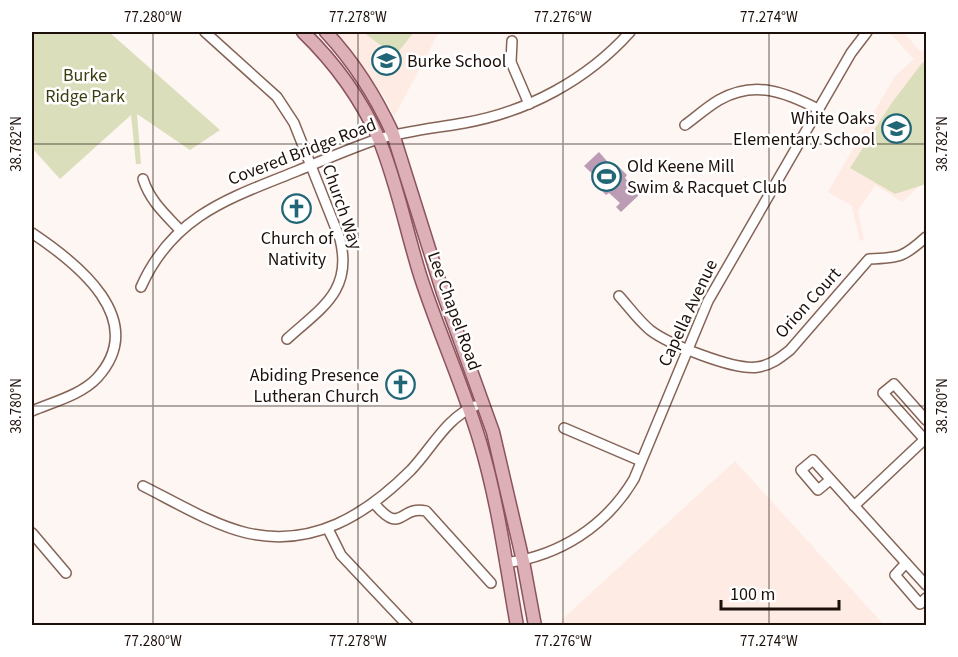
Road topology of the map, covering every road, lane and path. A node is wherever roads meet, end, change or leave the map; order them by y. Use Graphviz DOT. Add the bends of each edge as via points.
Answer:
graph roads {
  1 [pos="205,32"];
  2 [pos="303,32"];
  3 [pos="326,32"];
  4 [pos="630,32"];
  5 [pos="867,32"];
  6 [pos="512,41"];
  7 [pos="530,104"];
  8 [pos="818,109"];
  9 [pos="685,125"];
  10 [pos="393,134"];
  11 [pos="378,139"];
  12 [pos="311,166"];
  13 [pos="143,179"];
  14 [pos="180,230"];
  15 [pos="32,233"];
  16 [pos="927,237"];
  17 [pos="141,287"];
  18 [pos="619,296"];
  19 [pos="287,339"];
  20 [pos="688,348"];
  21 [pos="484,402"];
  22 [pos="469,408"];
  23 [pos="32,411"];
  24 [pos="927,420"];
  25 [pos="564,428"];
  26 [pos="925,437"];
  27 [pos="641,461"];
  28 [pos="830,480"];
  29 [pos="143,486"];
  30 [pos="374,503"];
  31 [pos="854,506"];
  32 [pos="328,529"];
  33 [pos="32,533"];
  34 [pos="523,561"];
  35 [pos="505,563"];
  36 [pos="906,563"];
  37 [pos="66,573"];
  38 [pos="491,583"];
  39 [pos="927,585"];
  40 [pos="927,598"];
  41 [pos="403,624"];
  42 [pos="516,626"];
  43 [pos="535,626"];
  1 -- 12 [label="street, Church Way" via="285,107"];
  2 -- 11 [label="main road, Lee Chapel Road" via="339,72"];
  3 -- 10 [label="main road, Lee Chapel Road" via="360,75"];
  4 -- 7 [label="street, Covered Bridge Road" via="592,67"];
  5 -- 8 [label="street, Capella Avenue"];
  6 -- 7 [label="street" via="511,62"];
  7 -- 10 [label="street, Covered Bridge Road" via="484,119"];
  8 -- 9 [label="street" via="782,92 742,91 719,100"];
  8 -- 20 [label="street, Capella Avenue" via="708,301"];
  10 -- 11 [label="street, Covered Bridge Road"];
  10 -- 21 [label="main road, Lee Chapel Road" via="443,294"];
  11 -- 12 [label="street, Covered Bridge Road"];
  11 -- 22 [label="main road, Lee Chapel Road"];
  12 -- 14 [label="street, Covered Bridge Road" via="224,200"];
  12 -- 19 [label="street, Church Way" via="340,239 344,269 331,299"];
  13 -- 14 [label="street" via="156,205"];
  14 -- 17 [label="street, Covered Bridge Road" via="159,254"];
  15 -- 23 [label="street" via="80,270 105,298 114,319 115,340 108,362 96,379 78,392"];
  16 -- 20 [label="street, Orion Court" via="896,258 869,259 775,362 741,368"];
  18 -- 20 [label="street, Orion Court" via="651,331"];
  20 -- 27 [label="street, Capella Avenue"];
  21 -- 22 [label="street"];
  21 -- 34 [label="main road, Lee Chapel Road"];
  22 -- 30 [label="street" via="452,419 424,456"];
  22 -- 35 [label="main road, Lee Chapel Road" via="491,485"];
  24 -- 26 [label="street" via="894,384 883,393"];
  25 -- 27 [label="street"];
  26 -- 31 [label="street"];
  27 -- 34 [label="street, Capella Avenue" via="625,494 596,525 552,551"];
  28 -- 31 [label="street"];
  29 -- 32 [label="street" via="247,533 282,536"];
  30 -- 32 [label="street"];
  30 -- 38 [label="street" via="390,518 402,518 418,509 426,511"];
  31 -- 36 [label="street"];
  32 -- 41 [label="street" via="341,555"];
  33 -- 37 [label="street"];
  34 -- 35 [label="street, Capella Avenue"];
  34 -- 43 [label="main road, Lee Chapel Road"];
  35 -- 42 [label="main road, Lee Chapel Road"];
  36 -- 39 [label="street"];
  36 -- 40 [label="street" via="895,575 920,604"];
}
